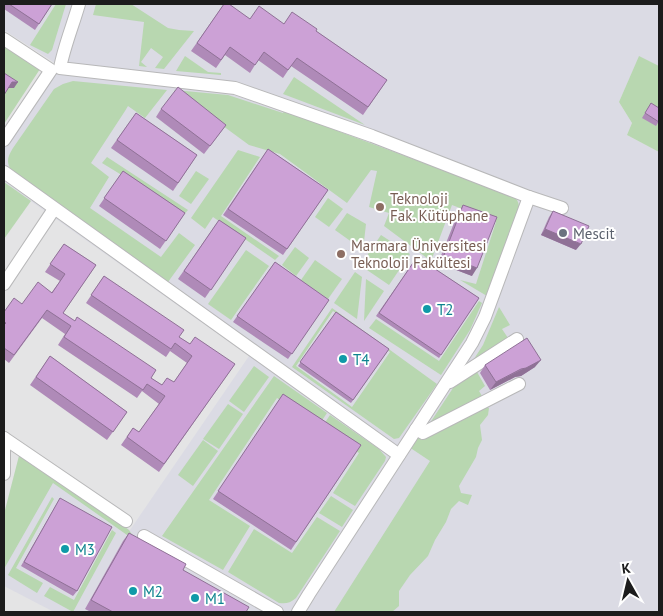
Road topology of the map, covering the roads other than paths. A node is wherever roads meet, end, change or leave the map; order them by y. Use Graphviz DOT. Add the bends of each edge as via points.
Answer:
graph roads {
  1 [pos="79,4"];
  2 [pos="4,39"];
  3 [pos="60,68"];
  4 [pos="4,140"];
  5 [pos="4,152"];
  6 [pos="4,172"];
  7 [pos="529,196"];
  8 [pos="562,208"];
  9 [pos="54,209"];
  10 [pos="4,284"];
  11 [pos="517,339"];
  12 [pos="446,384"];
  13 [pos="519,384"];
  14 [pos="416,429"];
  15 [pos="4,438"];
  16 [pos="399,455"];
  17 [pos="4,474"];
  18 [pos="126,521"];
  19 [pos="144,536"];
  20 [pos="277,612"];
  21 [pos="298,612"];
  1 -- 3 [label="lane"];
  2 -- 4 [label="lane" via="51,70"];
  3 -- 5 [label="lane"];
  3 -- 7 [label="lane" via="235,88"];
  6 -- 9 [label="lane"];
  7 -- 8 [label="lane"];
  7 -- 12 [label="lane" via="485,317"];
  9 -- 10 [label="lane"];
  9 -- 16 [label="lane"];
  11 -- 12 [label="lane"];
  12 -- 14 [label="lane"];
  13 -- 14 [label="lane" via="423,433"];
  14 -- 16 [label="lane"];
  15 -- 17 [label="lane"];
  15 -- 18 [label="lane"];
  16 -- 21 [label="lane"];
  19 -- 20 [label="lane"];
}
